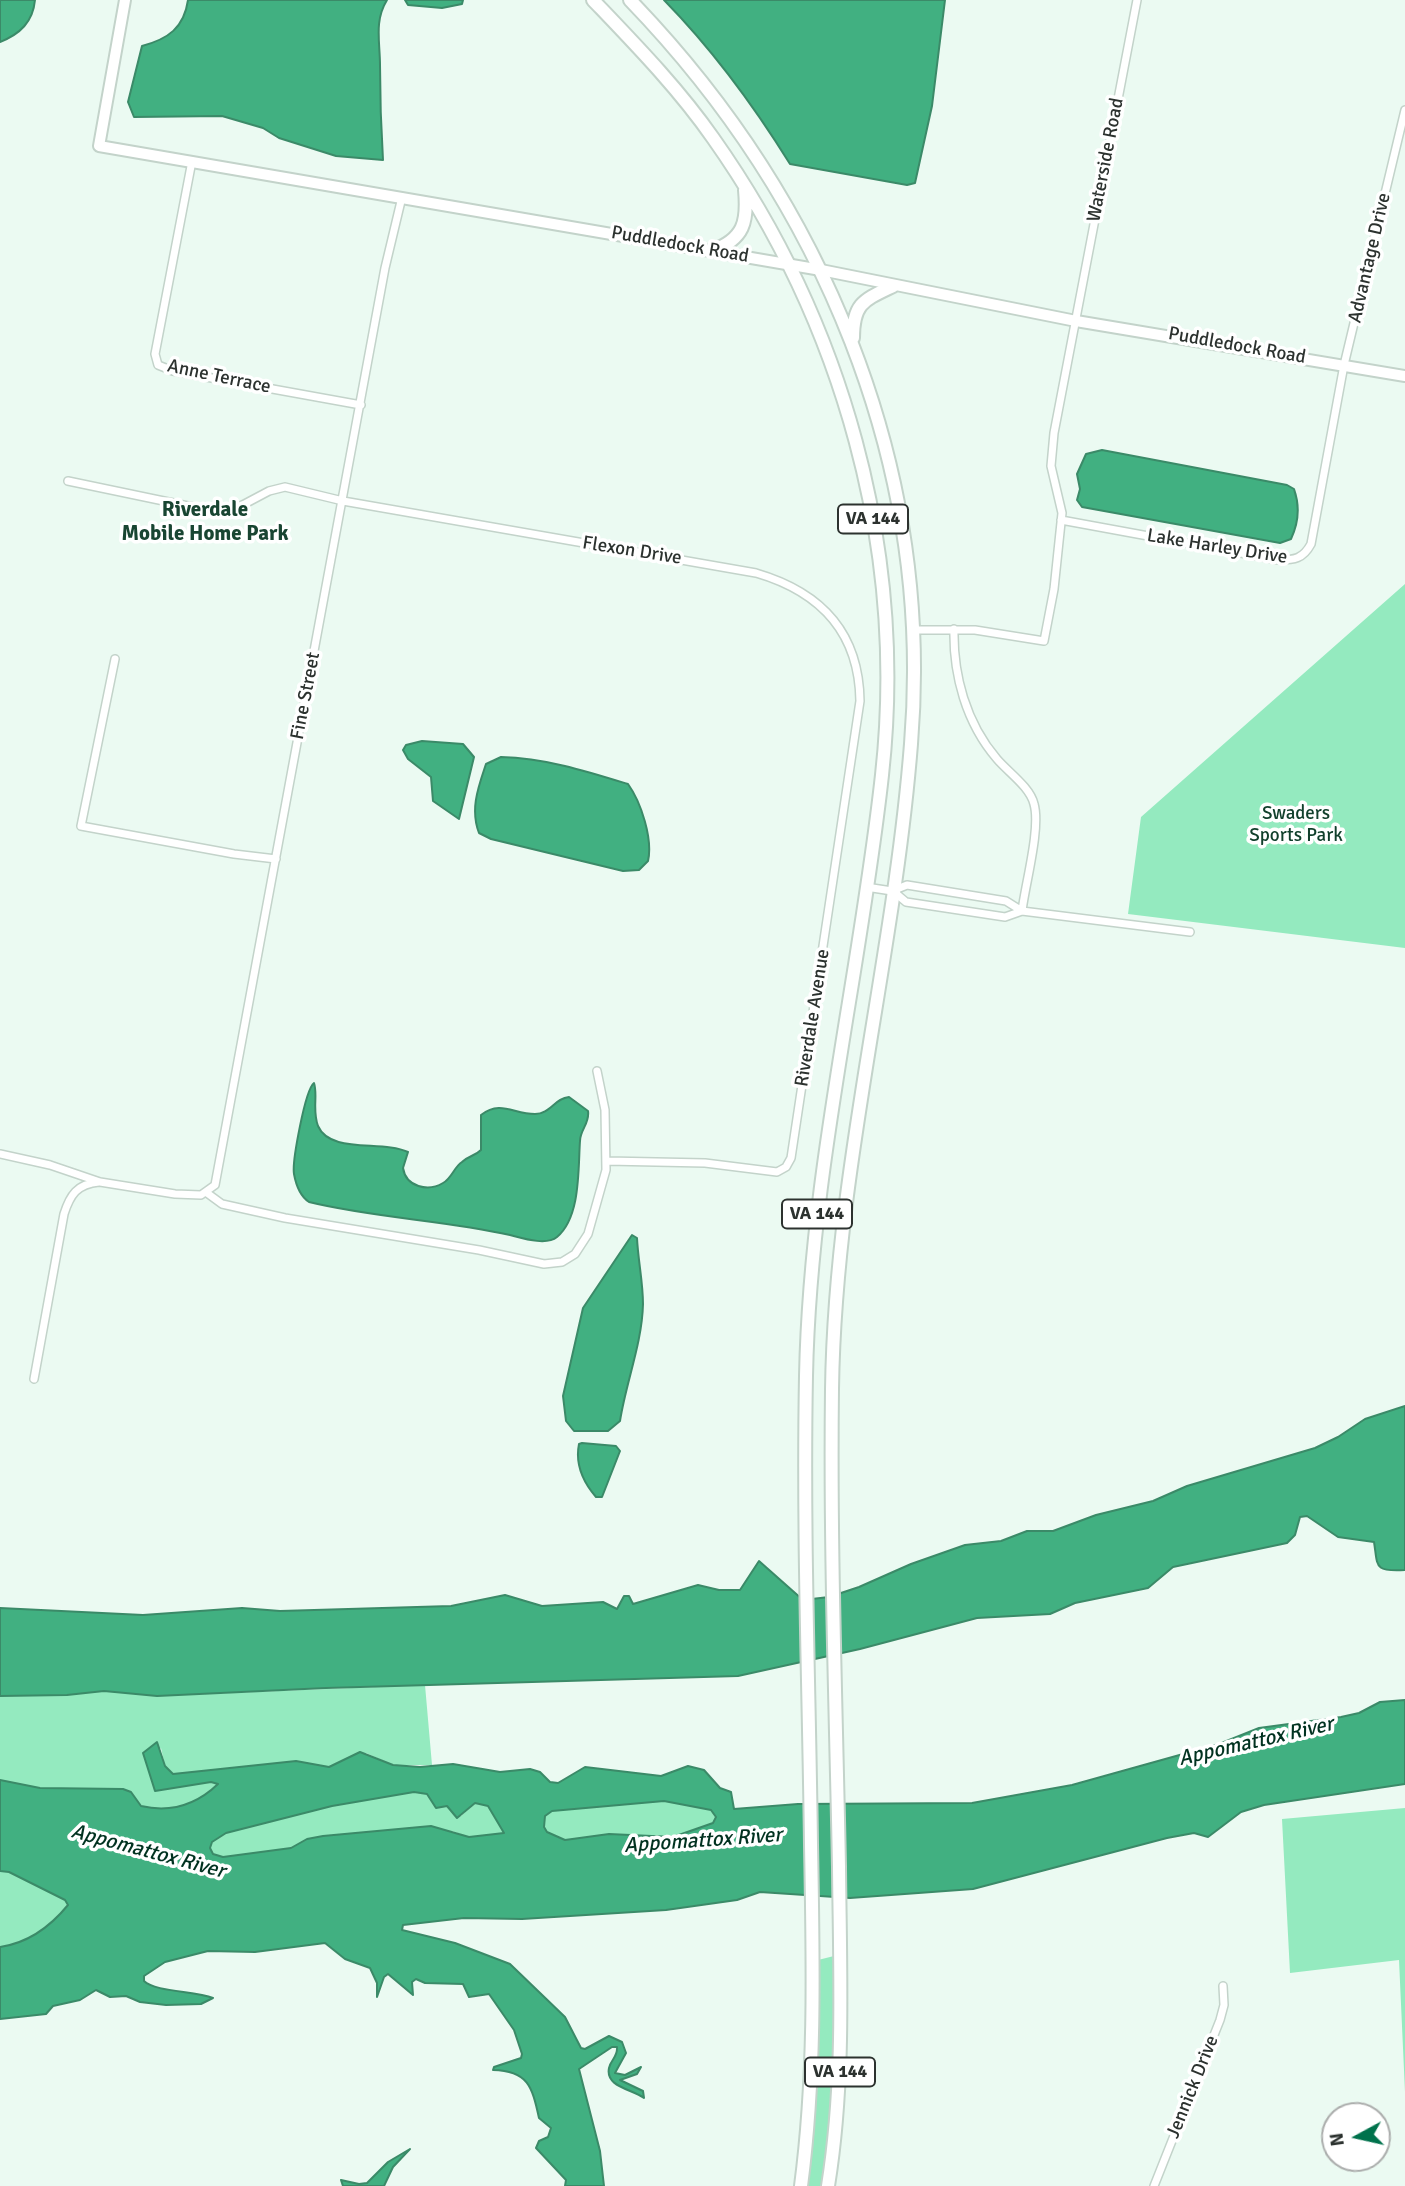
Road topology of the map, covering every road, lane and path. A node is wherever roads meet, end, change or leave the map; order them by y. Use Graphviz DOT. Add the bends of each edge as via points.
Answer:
graph roads {
  1 [pos="125,0"];
  2 [pos="593,0"];
  3 [pos="630,0"];
  4 [pos="1137,0"];
  5 [pos="1405,110"];
  6 [pos="192,160"];
  7 [pos="745,186"];
  8 [pos="402,197"];
  9 [pos="712,251"];
  10 [pos="790,264"];
  11 [pos="821,270"];
  12 [pos="893,286"];
  13 [pos="1076,321"];
  14 [pos="853,345"];
  15 [pos="1344,365"];
  16 [pos="1405,376"];
  17 [pos="360,405"];
  18 [pos="68,481"];
  19 [pos="343,502"];
  20 [pos="1061,520"];
  21 [pos="954,629"];
  22 [pos="912,630"];
  23 [pos="115,659"];
  24 [pos="860,688"];
  25 [pos="276,859"];
  26 [pos="866,887"];
  27 [pos="892,891"];
  28 [pos="1022,911"];
  29 [pos="1190,932"];
  30 [pos="597,1071"];
  31 [pos="0,1154"];
  32 [pos="607,1161"];
  33 [pos="100,1182"];
  34 [pos="207,1193"];
  35 [pos="34,1379"];
  36 [pos="1223,1986"];
  37 [pos="801,2186"];
  38 [pos="828,2186"];
  39 [pos="1154,2186"];
  1 -- 6 [label="street, Puddledock Road" via="99,146"];
  2 -- 7 [label="main road, VA 144" via="678,92"];
  3 -- 11 [label="main road, VA 144" via="734,123 790,210"];
  4 -- 13 [label="street, Waterside Road"];
  5 -- 15 [label="street, Advantage Drive"];
  6 -- 8 [label="street, Puddledock Road"];
  6 -- 17 [label="street, Anne Terrace" via="155,354 158,365"];
  7 -- 9 [label="main road" via="744,228 733,242"];
  7 -- 10 [label="main road, VA 144"];
  8 -- 9 [label="street, Puddledock Road"];
  8 -- 17 [label="street, Fine Street" via="384,268"];
  9 -- 10 [label="street, Puddledock Road"];
  10 -- 11 [label="street, Puddledock Road"];
  10 -- 26 [label="main road, VA 144" via="849,417 880,561 887,652 885,736"];
  11 -- 12 [label="street, Puddledock Road"];
  11 -- 14 [label="main road, VA 144"];
  12 -- 13 [label="street, Puddledock Road"];
  12 -- 14 [label="main road" via="860,305 853,324"];
  13 -- 15 [label="street, Puddledock Road"];
  13 -- 20 [label="street, Waterside Road" via="1051,466"];
  14 -- 22 [label="main road, VA 144" via="890,467 907,566"];
  15 -- 16 [label="street, Puddledock Road"];
  15 -- 20 [label="street, Lake Harley Drive" via="1306,554 1279,560"];
  17 -- 19 [label="street, Fine Street"];
  18 -- 19 [label="street, Flexon Drive" via="207,510 237,508 285,487"];
  19 -- 24 [label="street, Flexon Drive" via="778,579 806,593 831,616 854,656"];
  19 -- 25 [label="street, Fine Street"];
  20 -- 21 [label="street, Waterside Road" via="1044,641"];
  21 -- 22 [label="street"];
  21 -- 28 [label="street" via="956,667 970,714 983,742 1035,805"];
  22 -- 27 [label="main road, VA 144" via="912,738"];
  23 -- 25 [label="street" via="81,826"];
  24 -- 32 [label="street, Riverdale Avenue" via="850,779 788,1164 777,1172 705,1163"];
  25 -- 34 [label="street, Fine Street" via="222,1152 215,1185"];
  26 -- 27 [label="street"];
  26 -- 37 [label="main road, VA 144" via="820,1192 806,1373 813,2059"];
  27 -- 28 [label="street" via="914,886 1006,901"];
  27 -- 28 [label="street" via="906,902 1005,917"];
  27 -- 38 [label="main road, VA 144" via="839,1259 832,1385 840,2068"];
  28 -- 29 [label="street"];
  30 -- 32 [label="street" via="605,1110"];
  31 -- 33 [label="street"];
  32 -- 34 [label="street" via="582,1245 570,1258 553,1264 285,1218 222,1204"];
  33 -- 34 [label="street" via="175,1194"];
  33 -- 35 [label="street" via="73,1193 64,1214"];
  36 -- 39 [label="street, Jennick Drive" via="1220,2020"];
}
